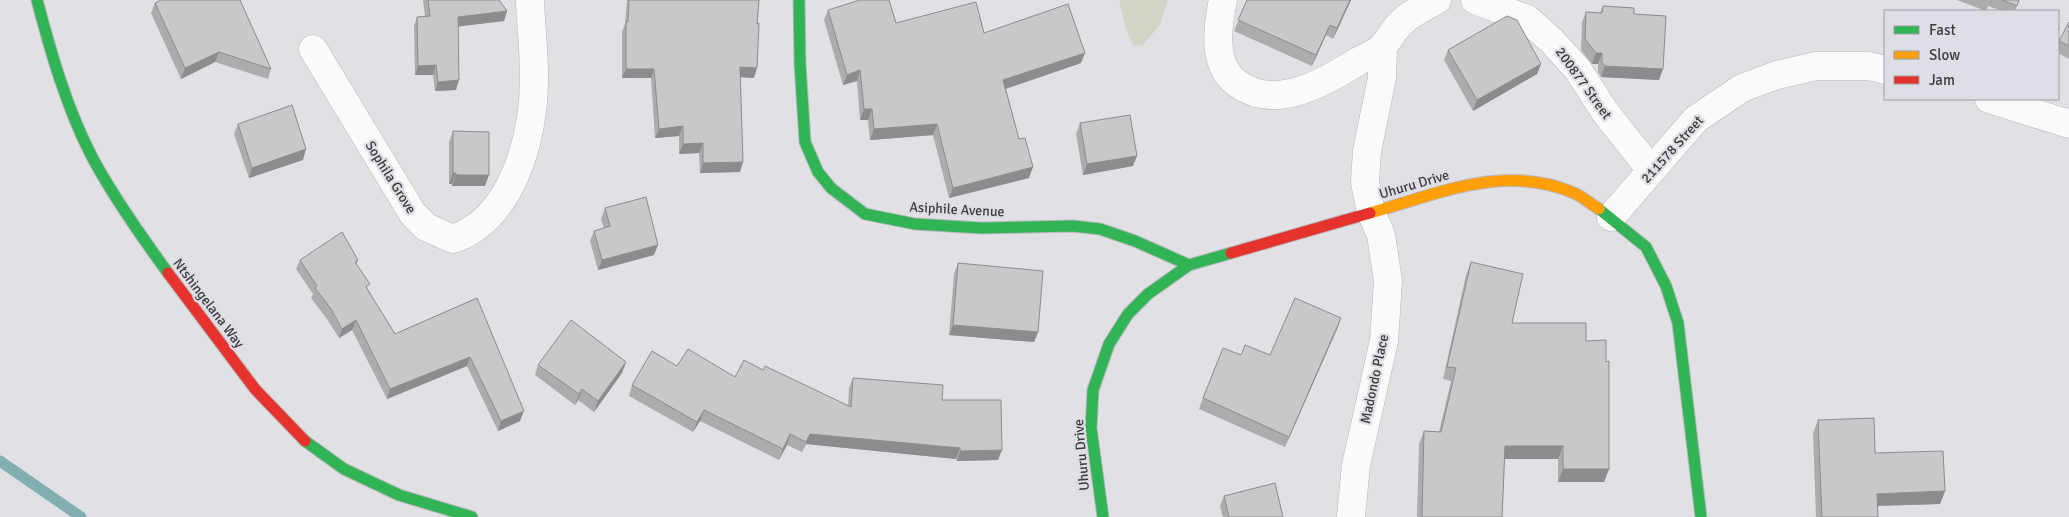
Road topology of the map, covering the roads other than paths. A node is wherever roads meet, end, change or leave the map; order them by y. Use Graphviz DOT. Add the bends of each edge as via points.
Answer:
graph roads {
  1 [pos="37,0"];
  2 [pos="530,0"];
  3 [pos="800,0"];
  4 [pos="1223,0"];
  5 [pos="1437,0"];
  6 [pos="1475,0"];
  7 [pos="1383,47"];
  8 [pos="313,49"];
  9 [pos="1884,70"];
  10 [pos="1992,100"];
  11 [pos="2069,124"];
  12 [pos="1652,170"];
  13 [pos="1371,212"];
  14 [pos="1611,217"];
  15 [pos="1189,264"];
  16 [pos="472,517"];
  17 [pos="1103,517"];
  18 [pos="1351,517"];
  19 [pos="1701,517"];
  1 -- 16 [label="street, Ntshingelana Way" via="67,100 91,155 141,236 255,389 300,437 344,469 399,495"];
  2 -- 8 [label="street, Sophila Grove" via="534,78 530,123 522,158 505,194 490,215 468,234 453,239 426,227 413,214"];
  3 -- 15 [label="street, Asiphile Avenue" via="805,142 818,172 831,188 859,210 915,224 1100,229"];
  4 -- 7 [label="street" via="1219,55 1230,78 1250,92 1277,96 1303,90 1339,74"];
  5 -- 7 [label="street" via="1400,24"];
  6 -- 12 [label="street, 200877 Street" via="1527,19 1552,40"];
  7 -- 13 [label="street" via="1382,78 1367,151 1365,182"];
  9 -- 12 [label="street, 211578 Street" via="1869,66 1816,66 1742,88 1696,119"];
  10 -- 11 [label="street"];
  12 -- 14 [label="street, 211578 Street"];
  13 -- 14 [label="street, Uhuru Drive" via="1473,183 1502,179 1534,181 1574,193"];
  13 -- 15 [label="street, Uhuru Drive"];
  13 -- 18 [label="street, Madondo Place" via="1381,235 1388,281 1384,341 1356,465"];
  14 -- 19 [label="street, Uhuru Drive" via="1646,247 1666,286 1678,323"];
  15 -- 17 [label="street, Uhuru Drive" via="1148,294 1128,314 1100,367 1094,390 1091,428"];
}
